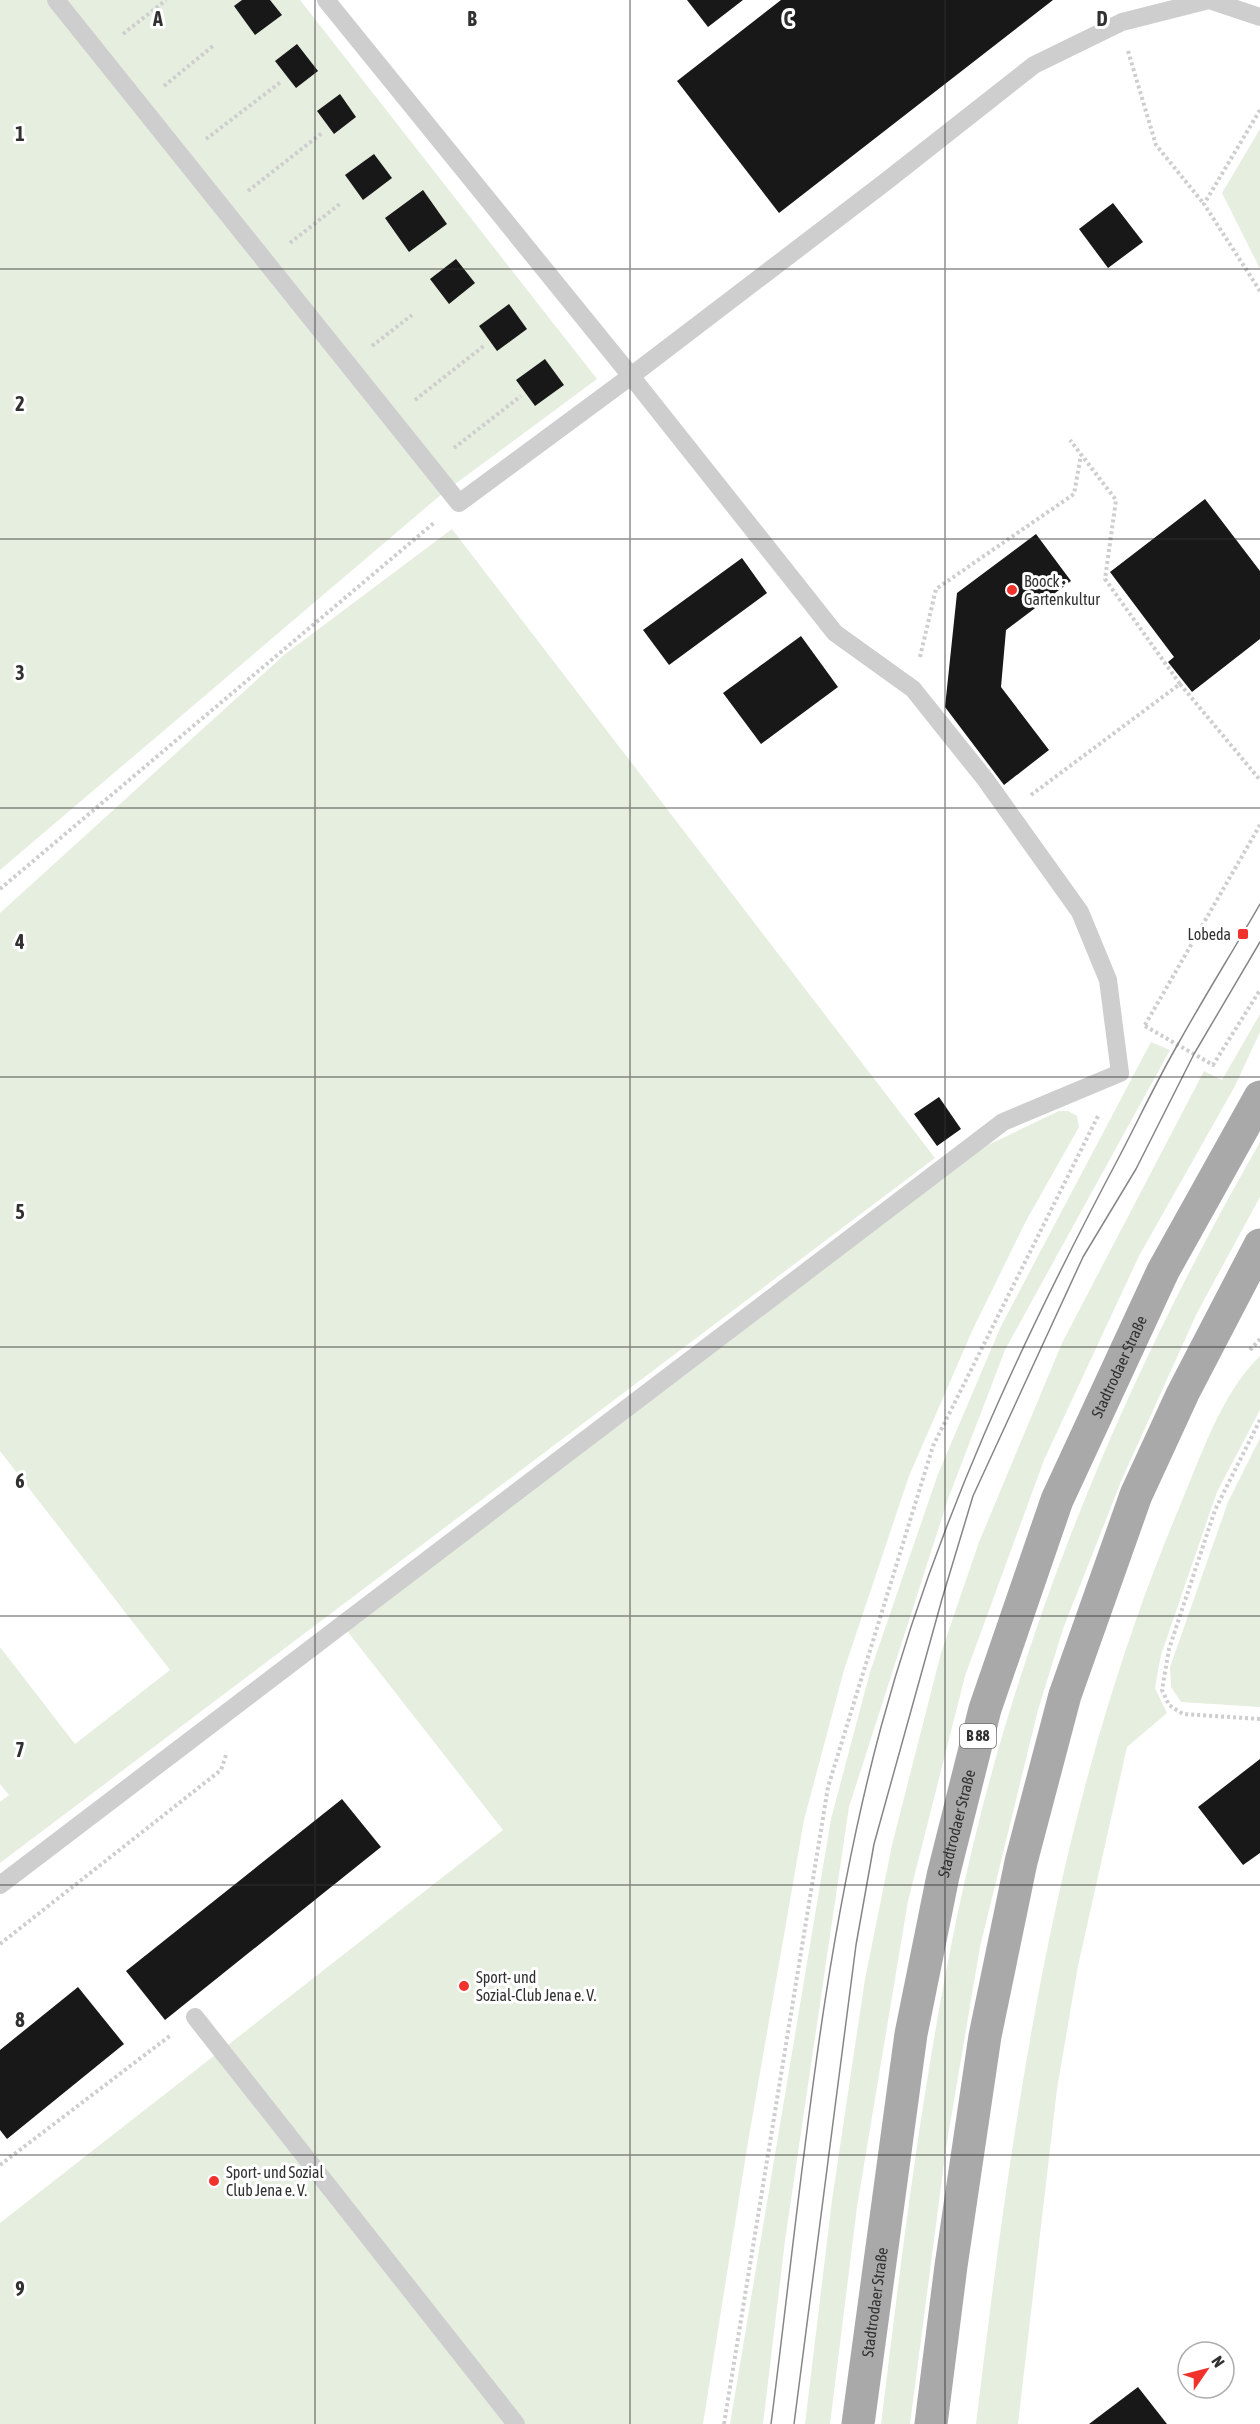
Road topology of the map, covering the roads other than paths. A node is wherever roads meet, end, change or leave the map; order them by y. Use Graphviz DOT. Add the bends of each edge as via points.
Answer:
graph roads {
  1 [pos="56,0"];
  2 [pos="326,0"];
  3 [pos="1260,17"];
  4 [pos="631,376"];
  5 [pos="1260,1098"];
  6 [pos="1260,1245"];
  7 [pos="0,1885"];
  8 [pos="195,2017"];
  9 [pos="516,2424"];
  10 [pos="858,2424"];
  11 [pos="931,2424"];
  1 -- 4 [label="lane" via="459,503"];
  2 -- 4 [label="lane"];
  3 -- 4 [label="lane" via="1209,0 1122,22 1034,65"];
  4 -- 7 [label="lane" via="835,633 913,688 986,778 1080,912 1108,980 1120,1072 1003,1122"];
  5 -- 10 [label="main road, Stadtrodaer Straße / B 88" via="1163,1271 1058,1500 985,1709 943,1876 911,2034"];
  6 -- 11 [label="main road" via="1183,1393 1136,1496 1065,1695 1020,1862 985,2036"];
  8 -- 9 [label="lane"];
}
